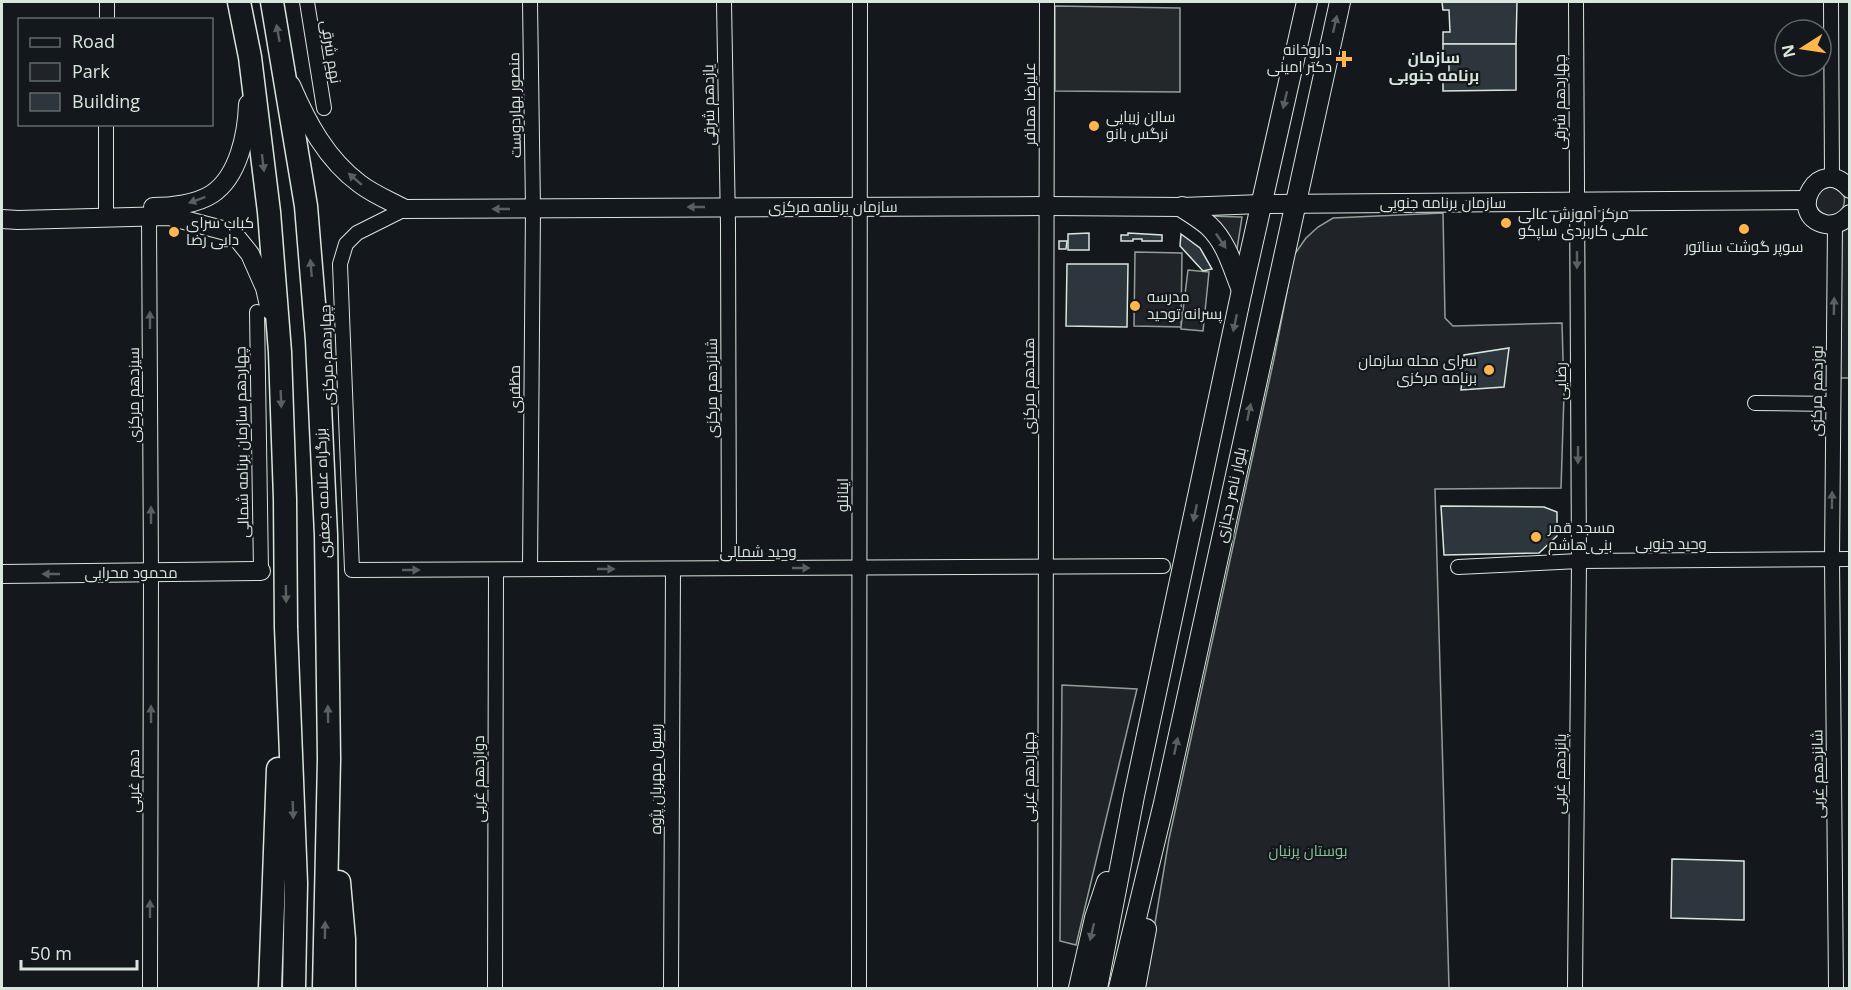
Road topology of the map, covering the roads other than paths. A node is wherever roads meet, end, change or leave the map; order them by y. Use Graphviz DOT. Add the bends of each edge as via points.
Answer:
graph roads {
  1 [pos="107,2"];
  2 [pos="238,2"];
  3 [pos="272,2"];
  4 [pos="307,2"];
  5 [pos="530,2"];
  6 [pos="724,2"];
  7 [pos="860,2"];
  8 [pos="1047,2"];
  9 [pos="1307,2"];
  10 [pos="1340,2"];
  11 [pos="1576,2"];
  12 [pos="1831,2"];
  13 [pos="107,18"];
  14 [pos="250,57"];
  15 [pos="285,72"];
  16 [pos="324,108"];
  17 [pos="106,126"];
  18 [pos="1832,178"];
  19 [pos="1850,189"];
  20 [pos="1807,200"];
  21 [pos="1577,201"];
  22 [pos="1261,204"];
  23 [pos="1294,204"];
  24 [pos="1046,206"];
  25 [pos="727,207"];
  26 [pos="860,207"];
  27 [pos="1182,207"];
  28 [pos="106,209"];
  29 [pos="405,209"];
  30 [pos="533,209"];
  31 [pos="2,212"];
  32 [pos="149,216"];
  33 [pos="2,219"];
  34 [pos="1842,219"];
  35 [pos="1242,290"];
  36 [pos="256,312"];
  37 [pos="280,352"];
  38 [pos="1755,403"];
  39 [pos="1833,404"];
  40 [pos="1832,559"];
  41 [pos="1850,559"];
  42 [pos="1579,561"];
  43 [pos="1046,566"];
  44 [pos="1163,566"];
  45 [pos="860,567"];
  46 [pos="1458,567"];
  47 [pos="729,568"];
  48 [pos="530,569"];
  49 [pos="673,569"];
  50 [pos="352,570"];
  51 [pos="496,570"];
  52 [pos="261,571"];
  53 [pos="2,574"];
  54 [pos="151,574"];
  55 [pos="286,627"];
  56 [pos="329,759"];
  57 [pos="1134,796"];
  58 [pos="1164,803"];
  59 [pos="150,988"];
  60 [pos="270,988"];
  61 [pos="294,988"];
  62 [pos="324,988"];
  63 [pos="344,988"];
  64 [pos="495,988"];
  65 [pos="671,988"];
  66 [pos="860,988"];
  67 [pos="1045,988"];
  68 [pos="1079,988"];
  69 [pos="1097,988"];
  70 [pos="1119,988"];
  71 [pos="1135,988"];
  72 [pos="1575,988"];
  73 [pos="1836,988"];
  1 -- 13 [label="street"];
  2 -- 14 [label="highway"];
  15 -- 3 [label="highway, بزرگراه علامه جعفری, one-way"];
  4 -- 16 [label="street, نهم شرقی"];
  5 -- 30 [label="street, منصور بهاردوست"];
  6 -- 25 [label="street, یازدهم شرقی"];
  7 -- 26 [label="street, اینانلو"];
  8 -- 24 [label="street, علیرضا همافر"];
  9 -- 22 [label="main road, بلوار ناصر حجازی, one-way"];
  23 -- 10 [label="main road, بلوار ناصر حجازی, one-way"];
  11 -- 21 [label="street, چهاردهم شرقی"];
  12 -- 18 [label="street"];
  14 -- 28 [label="street, one-way" via="248,125 239,156 226,180 212,194 188,203"];
  14 -- 37 [label="highway, one-way" via="269,212"];
  29 -- 15 [label="street, one-way" via="362,186 334,160 303,112"];
  56 -- 15 [label="highway, بزرگراه علامه جعفری, one-way" via="326,535 317,340 306,206"];
  17 -- 28 [label="street"];
  18 -- 19 [label="street"];
  18 -- 20 [label="street" via="1812,186"];
  20 -- 21 [label="street, سازمان برنامه جنوبی"];
  20 -- 34 [label="street" via="1807,207 1821,223"];
  21 -- 23 [label="street, سازمان برنامه جنوبی"];
  21 -- 42 [label="street, رضایی, one-way"];
  22 -- 23 [label="street, سازمان برنامه جنوبی"];
  22 -- 27 [label="street, سازمان برنامه مرکزی"];
  22 -- 35 [label="main road, بلوار ناصر حجازی"];
  58 -- 23 [label="main road, بلوار ناصر حجازی, one-way"];
  24 -- 26 [label="street, سازمان برنامه مرکزی"];
  24 -- 27 [label="street, سازمان برنامه مرکزی"];
  24 -- 43 [label="street, هفدهم مرکزی"];
  25 -- 26 [label="street, سازمان برنامه مرکزی"];
  25 -- 30 [label="street, سازمان برنامه مرکزی, one-way"];
  25 -- 47 [label="street, شانزدهم مرکزی"];
  26 -- 45 [label="street, اینانلو"];
  27 -- 35 [label="main road, one-way" via="1218,235"];
  28 -- 31 [label="street"];
  30 -- 29 [label="street, سازمان برنامه مرکزی, one-way"];
  29 -- 50 [label="street, چهاردهم مرکزی" via="357,232 346,244 340,264"];
  30 -- 48 [label="street, مظفری"];
  32 -- 33 [label="street"];
  32 -- 37 [label="street" via="169,216 201,224 238,239 250,254 265,288"];
  54 -- 32 [label="street, سیزدهم مرکزی, one-way"];
  39 -- 34 [label="street, نوزدهم مرکزی, one-way"];
  35 -- 57 [label="main road, بلوار ناصر حجازی, one-way"];
  36 -- 52 [label="street, چهاردهم سازمان برنامه شمالی"];
  37 -- 55 [label="highway, one-way"];
  38 -- 39 [label="street"];
  40 -- 39 [label="street, نوزدهم مرکزی, one-way"];
  40 -- 41 [label="street, وحید جنوبی"];
  40 -- 42 [label="street, وحید جنوبی"];
  40 -- 73 [label="street, شانزدهم غربی"];
  42 -- 46 [label="street, وحید جنوبی"];
  42 -- 72 [label="street, پانزدهم غربی"];
  43 -- 44 [label="street, وحید شمالی"];
  43 -- 45 [label="street, وحید شمالی"];
  43 -- 67 [label="street, چهاردهم غربی"];
  47 -- 45 [label="street, وحید شمالی, one-way"];
  45 -- 66 [label="street, اینانلو"];
  47 -- 49 [label="street, وحید شمالی"];
  48 -- 49 [label="street, وحید شمالی, one-way"];
  48 -- 51 [label="street, وحید شمالی"];
  49 -- 65 [label="street, رسول مهربان پژوه"];
  50 -- 51 [label="street, وحید شمالی, one-way"];
  51 -- 64 [label="street, دوازدهم غربی"];
  52 -- 54 [label="street, محمود محرابی"];
  54 -- 53 [label="street, محمود محرابی, one-way"];
  59 -- 54 [label="street, دهم غربی, one-way"];
  55 -- 60 [label="highway"];
  55 -- 61 [label="highway, one-way" via="296,883"];
  62 -- 56 [label="highway, بزرگراه علامه جعفری, one-way"];
  56 -- 63 [label="highway" via="344,939"];
  57 -- 68 [label="main road, one-way" via="1095,918"];
  57 -- 69 [label="main road, بلوار ناصر حجازی"];
  58 -- 70 [label="main road, بلوار ناصر حجازی"];
  58 -- 71 [label="main road"];
}
